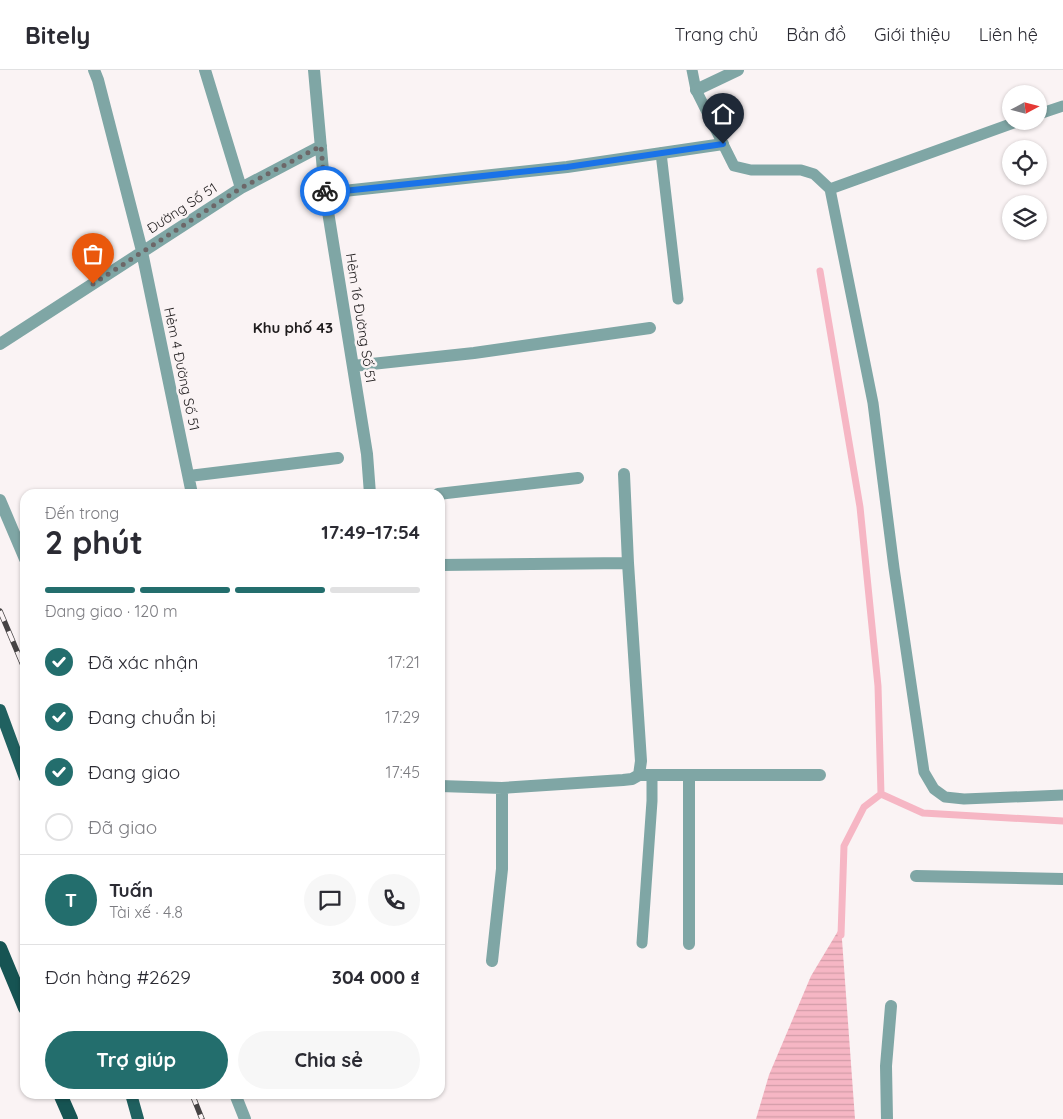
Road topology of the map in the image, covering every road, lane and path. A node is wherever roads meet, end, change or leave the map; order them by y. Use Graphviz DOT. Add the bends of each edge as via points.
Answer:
graph roads {
  1 [pos="94,70"];
  2 [pos="205,70"];
  3 [pos="314,70"];
  4 [pos="692,70"];
  5 [pos="738,70"];
  6 [pos="696,90"];
  7 [pos="1063,106"];
  8 [pos="1048,111"];
  9 [pos="1002,127"];
  10 [pos="723,144"];
  11 [pos="321,146"];
  12 [pos="662,153"];
  13 [pos="241,188"];
  14 [pos="830,189"];
  15 [pos="325,193"];
  16 [pos="142,251"];
  17 [pos="678,299"];
  18 [pos="650,328"];
  19 [pos="0,344"];
  20 [pos="354,366"];
  21 [pos="338,458"];
  22 [pos="624,474"];
  23 [pos="189,476"];
  24 [pos="578,478"];
  25 [pos="191,489"];
  26 [pos="370,489"];
  27 [pos="445,493"];
  28 [pos="0,500"];
  29 [pos="20,547"];
  30 [pos="628,563"];
  31 [pos="445,565"];
  32 [pos="0,710"];
  33 [pos="20,764"];
  34 [pos="646,775"];
  35 [pos="689,775"];
  36 [pos="820,775"];
  37 [pos="445,786"];
  38 [pos="502,788"];
  39 [pos="1063,795"];
  40 [pos="916,876"];
  41 [pos="1063,879"];
  42 [pos="642,943"];
  43 [pos="689,944"];
  44 [pos="0,948"];
  45 [pos="492,961"];
  46 [pos="20,996"];
  47 [pos="891,1006"];
  48 [pos="62,1099"];
  49 [pos="132,1099"];
  50 [pos="237,1099"];
  51 [pos="71,1119"];
  52 [pos="138,1119"];
  53 [pos="245,1119"];
  54 [pos="887,1119"];
  1 -- 16 [label="street, Hẻm 4 Đường Số 51"];
  2 -- 13 [label="street"];
  3 -- 11 [label="street"];
  4 -- 6 [label="lane"];
  5 -- 6 [label="street"];
  6 -- 10 [label="lane"];
  7 -- 8 [label="lane"];
  9 -- 14 [label="lane"];
  10 -- 12 [label="street"];
  10 -- 14 [label="lane" via="734,166 751,170 801,170 814,174"];
  11 -- 13 [label="street, Đường Số 51"];
  11 -- 15 [label="street, Hẻm 16 Đường Số 51"];
  12 -- 15 [label="street" via="567,167"];
  12 -- 17 [label="lane"];
  13 -- 16 [label="street, Đường Số 51"];
  14 -- 39 [label="lane" via="874,403 924,772 934,789 945,797"];
  15 -- 20 [label="street, Hẻm 16 Đường Số 51"];
  16 -- 19 [label="street, Đường Số 51"];
  16 -- 23 [label="street, Hẻm 4 Đường Số 51"];
  18 -- 20 [label="street"];
  20 -- 26 [label="street, Hẻm 16 Đường Số 51"];
  21 -- 23 [label="street"];
  22 -- 30 [label="street"];
  23 -- 25 [label="street, Hẻm 4 Đường Số 51"];
  24 -- 27 [label="street"];
  28 -- 29 [label="street"];
  30 -- 31 [label="street"];
  30 -- 34 [label="street" via="641,761"];
  32 -- 33 [label="main road"];
  34 -- 35 [label="street"];
  34 -- 38 [label="street" via="623,780"];
  34 -- 42 [label="lane" via="652,800"];
  35 -- 36 [label="street"];
  35 -- 43 [label="street"];
  37 -- 38 [label="street"];
  38 -- 45 [label="street" via="502,869"];
  40 -- 41 [label="street"];
  44 -- 46 [label="highway"];
  47 -- 54 [label="street" via="886,1066"];
  48 -- 51 [label="highway"];
  49 -- 52 [label="main road"];
  50 -- 53 [label="street"];
}
